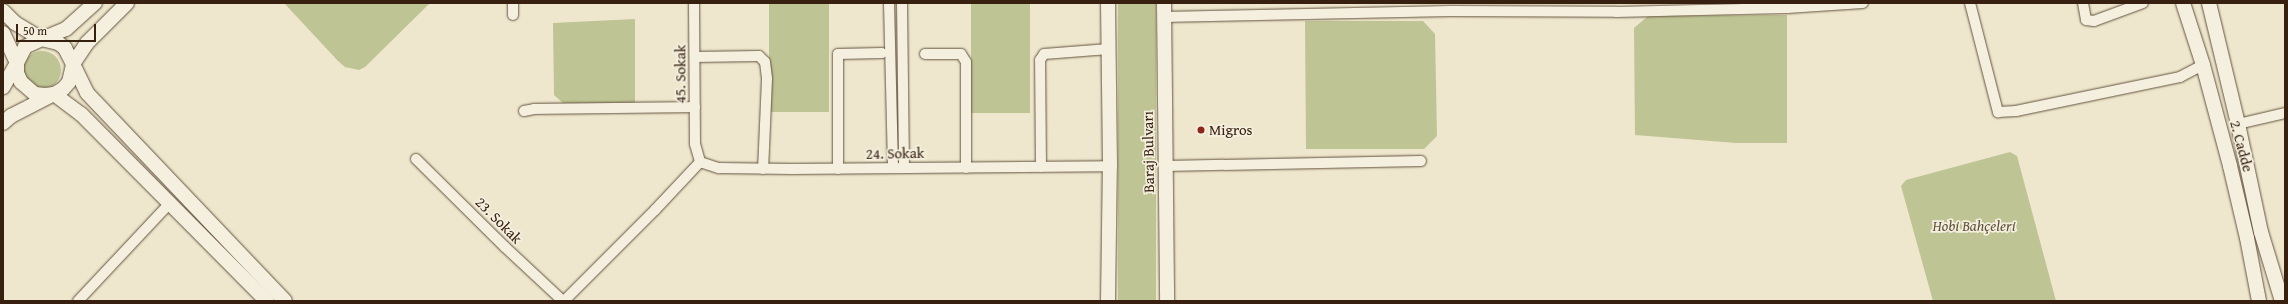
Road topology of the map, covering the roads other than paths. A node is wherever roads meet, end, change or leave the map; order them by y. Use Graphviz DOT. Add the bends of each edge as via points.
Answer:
graph roads {
  1 [pos="95,3"];
  2 [pos="127,3"];
  3 [pos="514,3"];
  4 [pos="694,3"];
  5 [pos="889,3"];
  6 [pos="902,3"];
  7 [pos="1108,3"];
  8 [pos="1863,3"];
  9 [pos="1970,3"];
  10 [pos="2083,3"];
  11 [pos="2143,3"];
  12 [pos="2183,3"];
  13 [pos="2209,3"];
  14 [pos="1163,10"];
  15 [pos="3,11"];
  16 [pos="513,15"];
  17 [pos="3,33"];
  18 [pos="42,39"];
  19 [pos="1109,49"];
  20 [pos="882,53"];
  21 [pos="926,54"];
  22 [pos="695,58"];
  23 [pos="17,63"];
  24 [pos="73,64"];
  25 [pos="2203,65"];
  26 [pos="3,87"];
  27 [pos="54,94"];
  28 [pos="695,107"];
  29 [pos="524,112"];
  30 [pos="2285,113"];
  31 [pos="3,123"];
  32 [pos="2238,124"];
  33 [pos="416,159"];
  34 [pos="1421,161"];
  35 [pos="700,162"];
  36 [pos="1110,166"];
  37 [pos="1165,166"];
  38 [pos="904,167"];
  39 [pos="1041,167"];
  40 [pos="893,168"];
  41 [pos="966,168"];
  42 [pos="763,169"];
  43 [pos="838,169"];
  44 [pos="170,203"];
  45 [pos="78,301"];
  46 [pos="267,301"];
  47 [pos="285,301"];
  48 [pos="564,301"];
  49 [pos="1108,301"];
  50 [pos="1167,301"];
  51 [pos="2259,301"];
  52 [pos="2282,301"];
  1 -- 18 [label="main road" via="66,29"];
  2 -- 24 [label="main road" via="88,43"];
  3 -- 16 [label="street"];
  4 -- 22 [label="street, 45. Sokak"];
  5 -- 40 [label="street"];
  6 -- 38 [label="street"];
  7 -- 19 [label="main road"];
  8 -- 14 [label="street" via="1686,10"];
  9 -- 25 [label="street" via="1998,112 2016,111 2180,77"];
  10 -- 11 [label="street" via="2086,20 2094,21"];
  12 -- 25 [label="main road, 2. Cadde"];
  13 -- 32 [label="main road, 2. Cadde"];
  14 -- 37 [label="main road, Baraj Bulvarı"];
  15 -- 18 [label="main road" via="15,23"];
  17 -- 23 [label="main road"];
  18 -- 23 [label="main road" via="25,47"];
  18 -- 24 [label="main road" via="58,43 65,48"];
  19 -- 36 [label="main road"];
  19 -- 39 [label="street" via="1044,54 1040,60"];
  20 -- 43 [label="street" via="838,54"];
  21 -- 41 [label="street" via="961,54 966,62"];
  22 -- 28 [label="street, 45. Sokak"];
  22 -- 42 [label="street" via="759,56 765,62"];
  23 -- 26 [label="main road"];
  23 -- 27 [label="main road" via="17,73 27,89 40,95"];
  24 -- 27 [label="main road" via="69,82"];
  24 -- 47 [label="main road" via="87,93"];
  25 -- 51 [label="main road, 2. Cadde" via="2247,238"];
  27 -- 31 [label="main road" via="11,116"];
  27 -- 44 [label="main road" via="81,114"];
  28 -- 29 [label="street" via="541,109"];
  28 -- 35 [label="street, 45. Sokak" via="695,144"];
  30 -- 32 [label="street"];
  32 -- 52 [label="main road, 2. Cadde" via="2261,232"];
  33 -- 48 [label="street, 23. Sokak"];
  34 -- 37 [label="street"];
  35 -- 42 [label="street, 24. Sokak" via="719,168"];
  35 -- 48 [label="street" via="656,210"];
  36 -- 39 [label="street, 24. Sokak"];
  36 -- 49 [label="main road"];
  37 -- 50 [label="main road, Baraj Bulvarı"];
  38 -- 40 [label="street, 24. Sokak"];
  38 -- 41 [label="street, 24. Sokak"];
  39 -- 41 [label="street, 24. Sokak"];
  40 -- 43 [label="street, 24. Sokak"];
  42 -- 43 [label="street, 24. Sokak"];
  44 -- 45 [label="street"];
  44 -- 46 [label="main road"];
}
